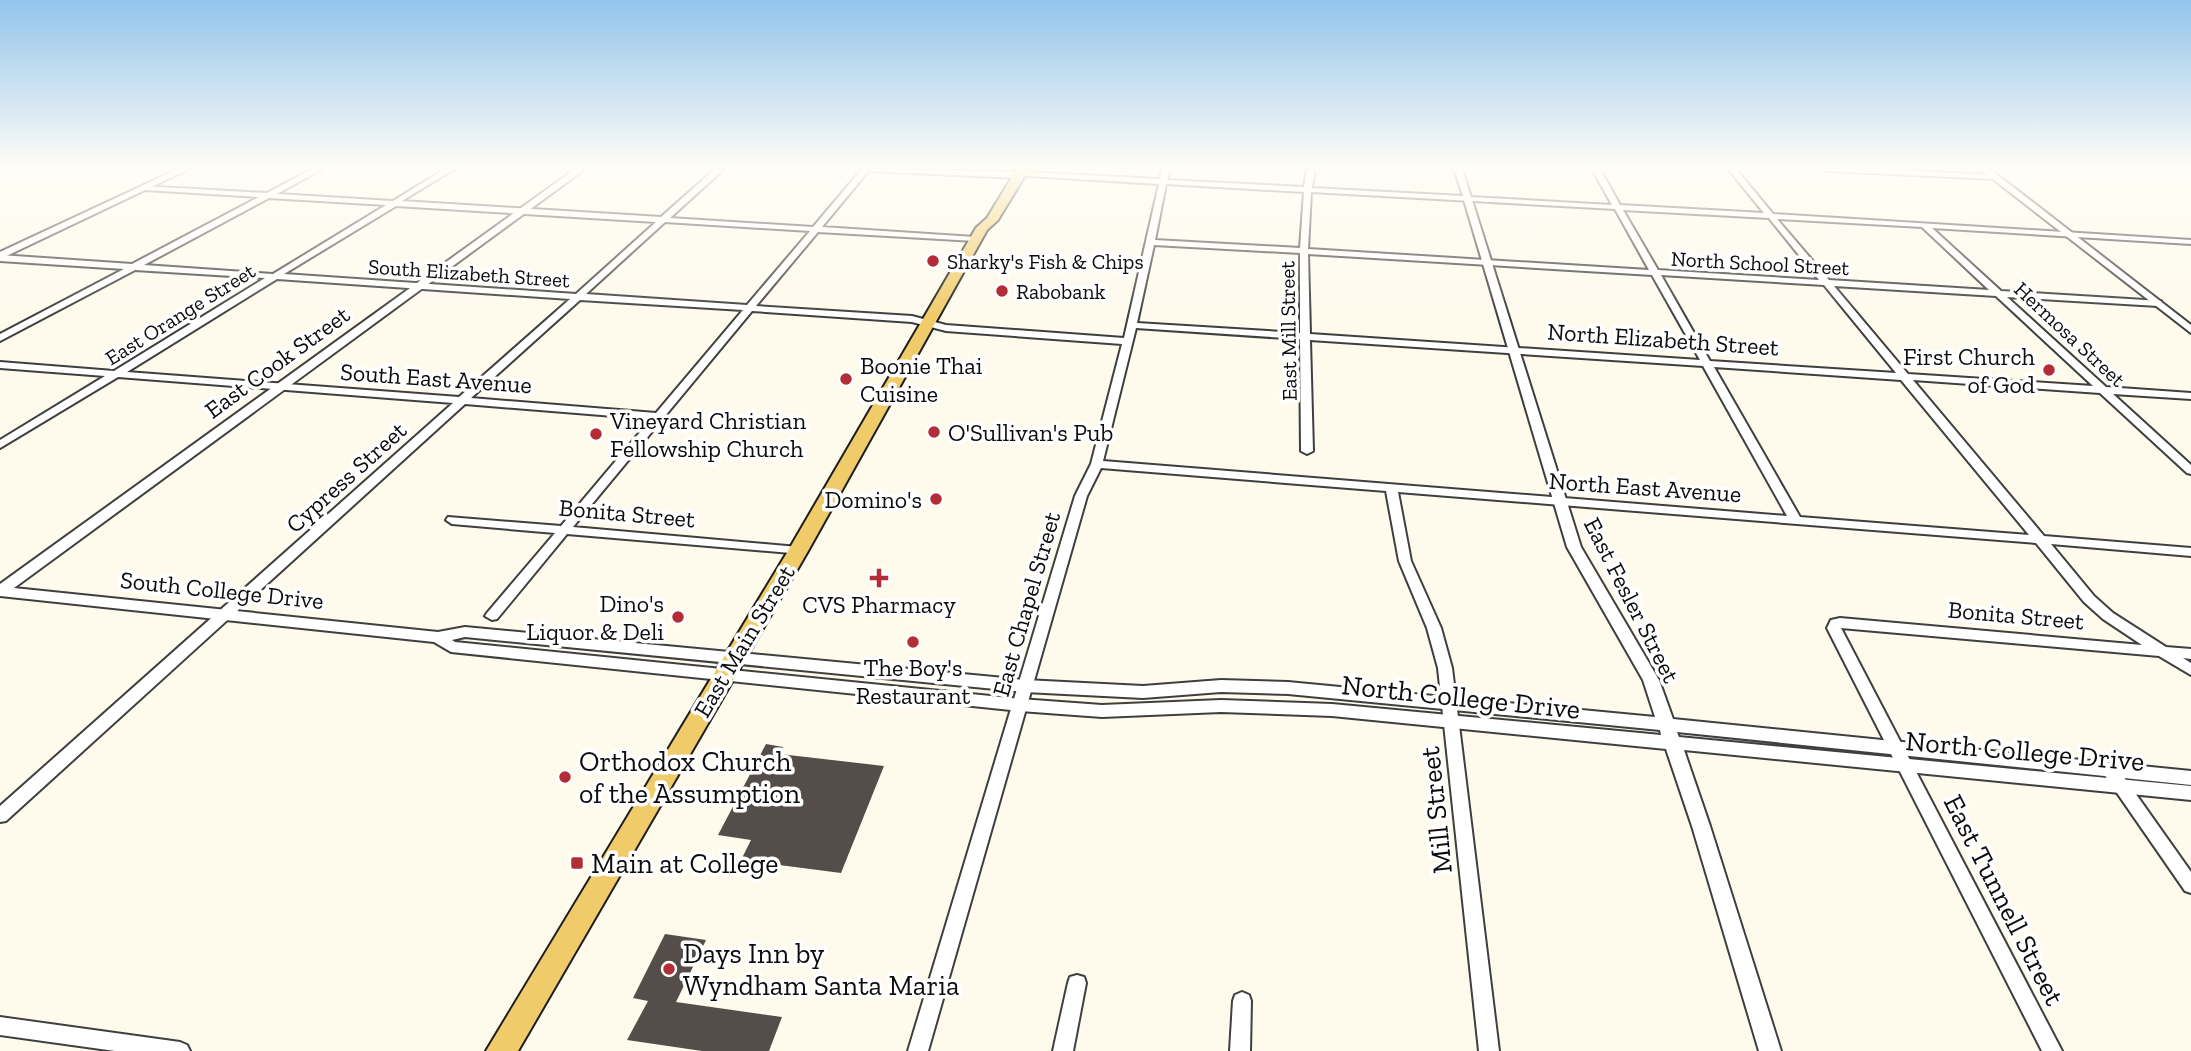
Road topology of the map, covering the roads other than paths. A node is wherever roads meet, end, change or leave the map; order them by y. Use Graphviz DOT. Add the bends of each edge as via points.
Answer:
graph roads {
  1 [pos="82,218"];
  2 [pos="225,218"];
  3 [pos="370,218"];
  4 [pos="513,218"];
  5 [pos="650,218"];
  6 [pos="825,218"];
  7 [pos="981,218"];
  8 [pos="993,218"];
  9 [pos="1157,218"];
  10 [pos="1306,218"];
  11 [pos="1473,218"];
  12 [pos="1625,218"];
  13 [pos="1773,218"];
  14 [pos="1806,218"];
  15 [pos="2046,218"];
  16 [pos="665,219"];
  17 [pos="1924,225"];
  18 [pos="816,228"];
  19 [pos="979,233"];
  20 [pos="2067,235"];
  21 [pos="1152,242"];
  22 [pos="2191,242"];
  23 [pos="1304,251"];
  24 [pos="0,257"];
  25 [pos="1487,263"];
  26 [pos="133,267"];
  27 [pos="1656,274"];
  28 [pos="274,277"];
  29 [pos="1825,284"];
  30 [pos="419,287"];
  31 [pos="2000,295"];
  32 [pos="577,298"];
  33 [pos="2158,303"];
  34 [pos="748,310"];
  35 [pos="931,325"];
  36 [pos="1132,325"];
  37 [pos="2191,330"];
  38 [pos="1307,337"];
  39 [pos="0,338"];
  40 [pos="1128,341"];
  41 [pos="1514,350"];
  42 [pos="1709,363"];
  43 [pos="0,365"];
  44 [pos="116,374"];
  45 [pos="1902,377"];
  46 [pos="282,387"];
  47 [pos="2103,390"];
  48 [pos="2191,396"];
  49 [pos="462,401"];
  50 [pos="660,416"];
  51 [pos="0,445"];
  52 [pos="1307,451"];
  53 [pos="1097,464"];
  54 [pos="2191,471"];
  55 [pos="1391,488"];
  56 [pos="1559,502"];
  57 [pos="1795,519"];
  58 [pos="452,520"];
  59 [pos="565,530"];
  60 [pos="2039,540"];
  61 [pos="798,551"];
  62 [pos="2191,552"];
  63 [pos="0,591"];
  64 [pos="225,614"];
  65 [pos="492,616"];
  66 [pos="1836,623"];
  67 [pos="2164,652"];
  68 [pos="2191,654"];
  69 [pos="730,665"];
  70 [pos="2191,670"];
  71 [pos="1026,686"];
  72 [pos="1020,705"];
  73 [pos="1452,713"];
  74 [pos="1671,735"];
  75 [pos="1897,748"];
  76 [pos="1906,766"];
  77 [pos="2110,770"];
  78 [pos="2191,778"];
  79 [pos="2121,786"];
  80 [pos="2191,793"];
  81 [pos="0,816"];
  82 [pos="2191,886"];
  83 [pos="1077,984"];
  84 [pos="1242,1001"];
  85 [pos="0,1026"];
  86 [pos="180,1051"];
  87 [pos="500,1051"];
  88 [pos="918,1051"];
  89 [pos="1063,1051"];
  90 [pos="1240,1051"];
  91 [pos="1489,1051"];
  92 [pos="1770,1051"];
  93 [pos="2052,1051"];
  1 -- 24 [label="street"];
  2 -- 26 [label="street"];
  3 -- 28 [label="street, East Orange Street"];
  4 -- 30 [label="street, East Cook Street"];
  5 -- 16 [label="street"];
  6 -- 18 [label="street"];
  7 -- 19 [label="main road, East Main Street"];
  8 -- 19 [label="main road, East Main Street"];
  9 -- 21 [label="street, East Chapel Street"];
  10 -- 23 [label="street, East Mill Street"];
  11 -- 25 [label="street, East Fesler Street"];
  12 -- 27 [label="street"];
  13 -- 29 [label="street"];
  14 -- 17 [label="street"];
  15 -- 20 [label="street"];
  16 -- 18 [label="street"];
  16 -- 32 [label="street, Cypress Street"];
  17 -- 20 [label="street"];
  17 -- 31 [label="street, Hermosa Street"];
  18 -- 19 [label="street"];
  18 -- 34 [label="street"];
  19 -- 35 [label="main road, East Main Street"];
  20 -- 22 [label="street"];
  20 -- 33 [label="street"];
  21 -- 23 [label="street, North School Street"];
  21 -- 36 [label="street, East Chapel Street"];
  23 -- 25 [label="street, North School Street"];
  23 -- 38 [label="street, East Mill Street"];
  24 -- 26 [label="street, South Elizabeth Street"];
  25 -- 27 [label="street, North School Street"];
  25 -- 41 [label="street, East Fesler Street"];
  26 -- 28 [label="street, South Elizabeth Street"];
  26 -- 39 [label="street"];
  27 -- 29 [label="street, North School Street"];
  27 -- 42 [label="street"];
  28 -- 30 [label="street, South Elizabeth Street"];
  28 -- 44 [label="street, East Orange Street"];
  29 -- 31 [label="street, North School Street"];
  29 -- 45 [label="street"];
  30 -- 32 [label="street, South Elizabeth Street"];
  30 -- 46 [label="street, East Cook Street"];
  31 -- 33 [label="street, North School Street"];
  31 -- 47 [label="street, Hermosa Street"];
  32 -- 34 [label="street, South Elizabeth Street"];
  32 -- 49 [label="street, Cypress Street"];
  33 -- 37 [label="street"];
  34 -- 35 [label="street, South Elizabeth Street" via="912,319"];
  34 -- 50 [label="street"];
  35 -- 40 [label="street"];
  35 -- 61 [label="main road, East Main Street"];
  36 -- 38 [label="street, North Elizabeth Street"];
  36 -- 40 [label="street, East Chapel Street"];
  38 -- 41 [label="street, North Elizabeth Street"];
  38 -- 52 [label="street, East Mill Street"];
  40 -- 53 [label="street, East Chapel Street"];
  41 -- 42 [label="street, North Elizabeth Street"];
  41 -- 56 [label="street, East Fesler Street"];
  42 -- 45 [label="street, North Elizabeth Street"];
  42 -- 57 [label="street"];
  43 -- 44 [label="street, South East Avenue"];
  44 -- 46 [label="street, South East Avenue"];
  44 -- 51 [label="street, East Orange Street"];
  45 -- 47 [label="street, North Elizabeth Street"];
  45 -- 60 [label="street"];
  46 -- 49 [label="street, South East Avenue"];
  46 -- 63 [label="street, East Cook Street"];
  47 -- 48 [label="street, North Elizabeth Street"];
  47 -- 54 [label="street, Hermosa Street"];
  49 -- 50 [label="street, South East Avenue"];
  49 -- 64 [label="street, Cypress Street"];
  50 -- 59 [label="street"];
  53 -- 55 [label="street, North East Avenue"];
  53 -- 71 [label="street, East Chapel Street" via="1082,496"];
  55 -- 56 [label="street, North East Avenue"];
  55 -- 73 [label="street, Mill Street" via="1405,561 1434,628"];
  56 -- 57 [label="street, North East Avenue"];
  56 -- 74 [label="street, East Fesler Street" via="1574,547 1646,670"];
  57 -- 60 [label="street, North East Avenue"];
  58 -- 59 [label="street, Bonita Street"];
  59 -- 61 [label="street, Bonita Street"];
  59 -- 65 [label="street"];
  60 -- 62 [label="street, North East Avenue"];
  60 -- 67 [label="street" via="2089,599"];
  61 -- 69 [label="main road, East Main Street"];
  63 -- 64 [label="street, South College Drive"];
  64 -- 69 [label="street, South College Drive" via="438,637 451,647"];
  64 -- 81 [label="street, Cypress Street"];
  66 -- 67 [label="street, Bonita Street"];
  66 -- 75 [label="street, East Tunnell Street" via="1839,639"];
  67 -- 68 [label="street, Bonita Street"];
  67 -- 70 [label="street"];
  69 -- 71 [label="street, North College Drive"];
  69 -- 72 [label="street, North College Drive"];
  69 -- 87 [label="main road, East Main Street"];
  71 -- 72 [label="street, East Chapel Street"];
  71 -- 73 [label="street, North College Drive" via="1143,692 1221,686 1288,688"];
  72 -- 73 [label="street, North College Drive" via="1142,712 1258,706"];
  72 -- 88 [label="street, East Chapel Street"];
  73 -- 74 [label="street, North College Drive"];
  73 -- 91 [label="street, Mill Street"];
  74 -- 75 [label="street, North College Drive"];
  74 -- 76 [label="street, North College Drive"];
  74 -- 92 [label="street, East Fesler Street"];
  75 -- 76 [label="street, East Tunnell Street"];
  75 -- 77 [label="street, North College Drive"];
  76 -- 79 [label="street, North College Drive"];
  76 -- 93 [label="street, East Tunnell Street"];
  77 -- 78 [label="street, North College Drive"];
  77 -- 79 [label="street"];
  79 -- 80 [label="street, North College Drive"];
  79 -- 82 [label="street"];
  83 -- 89 [label="street"];
  84 -- 90 [label="street"];
  85 -- 86 [label="street"];
}
